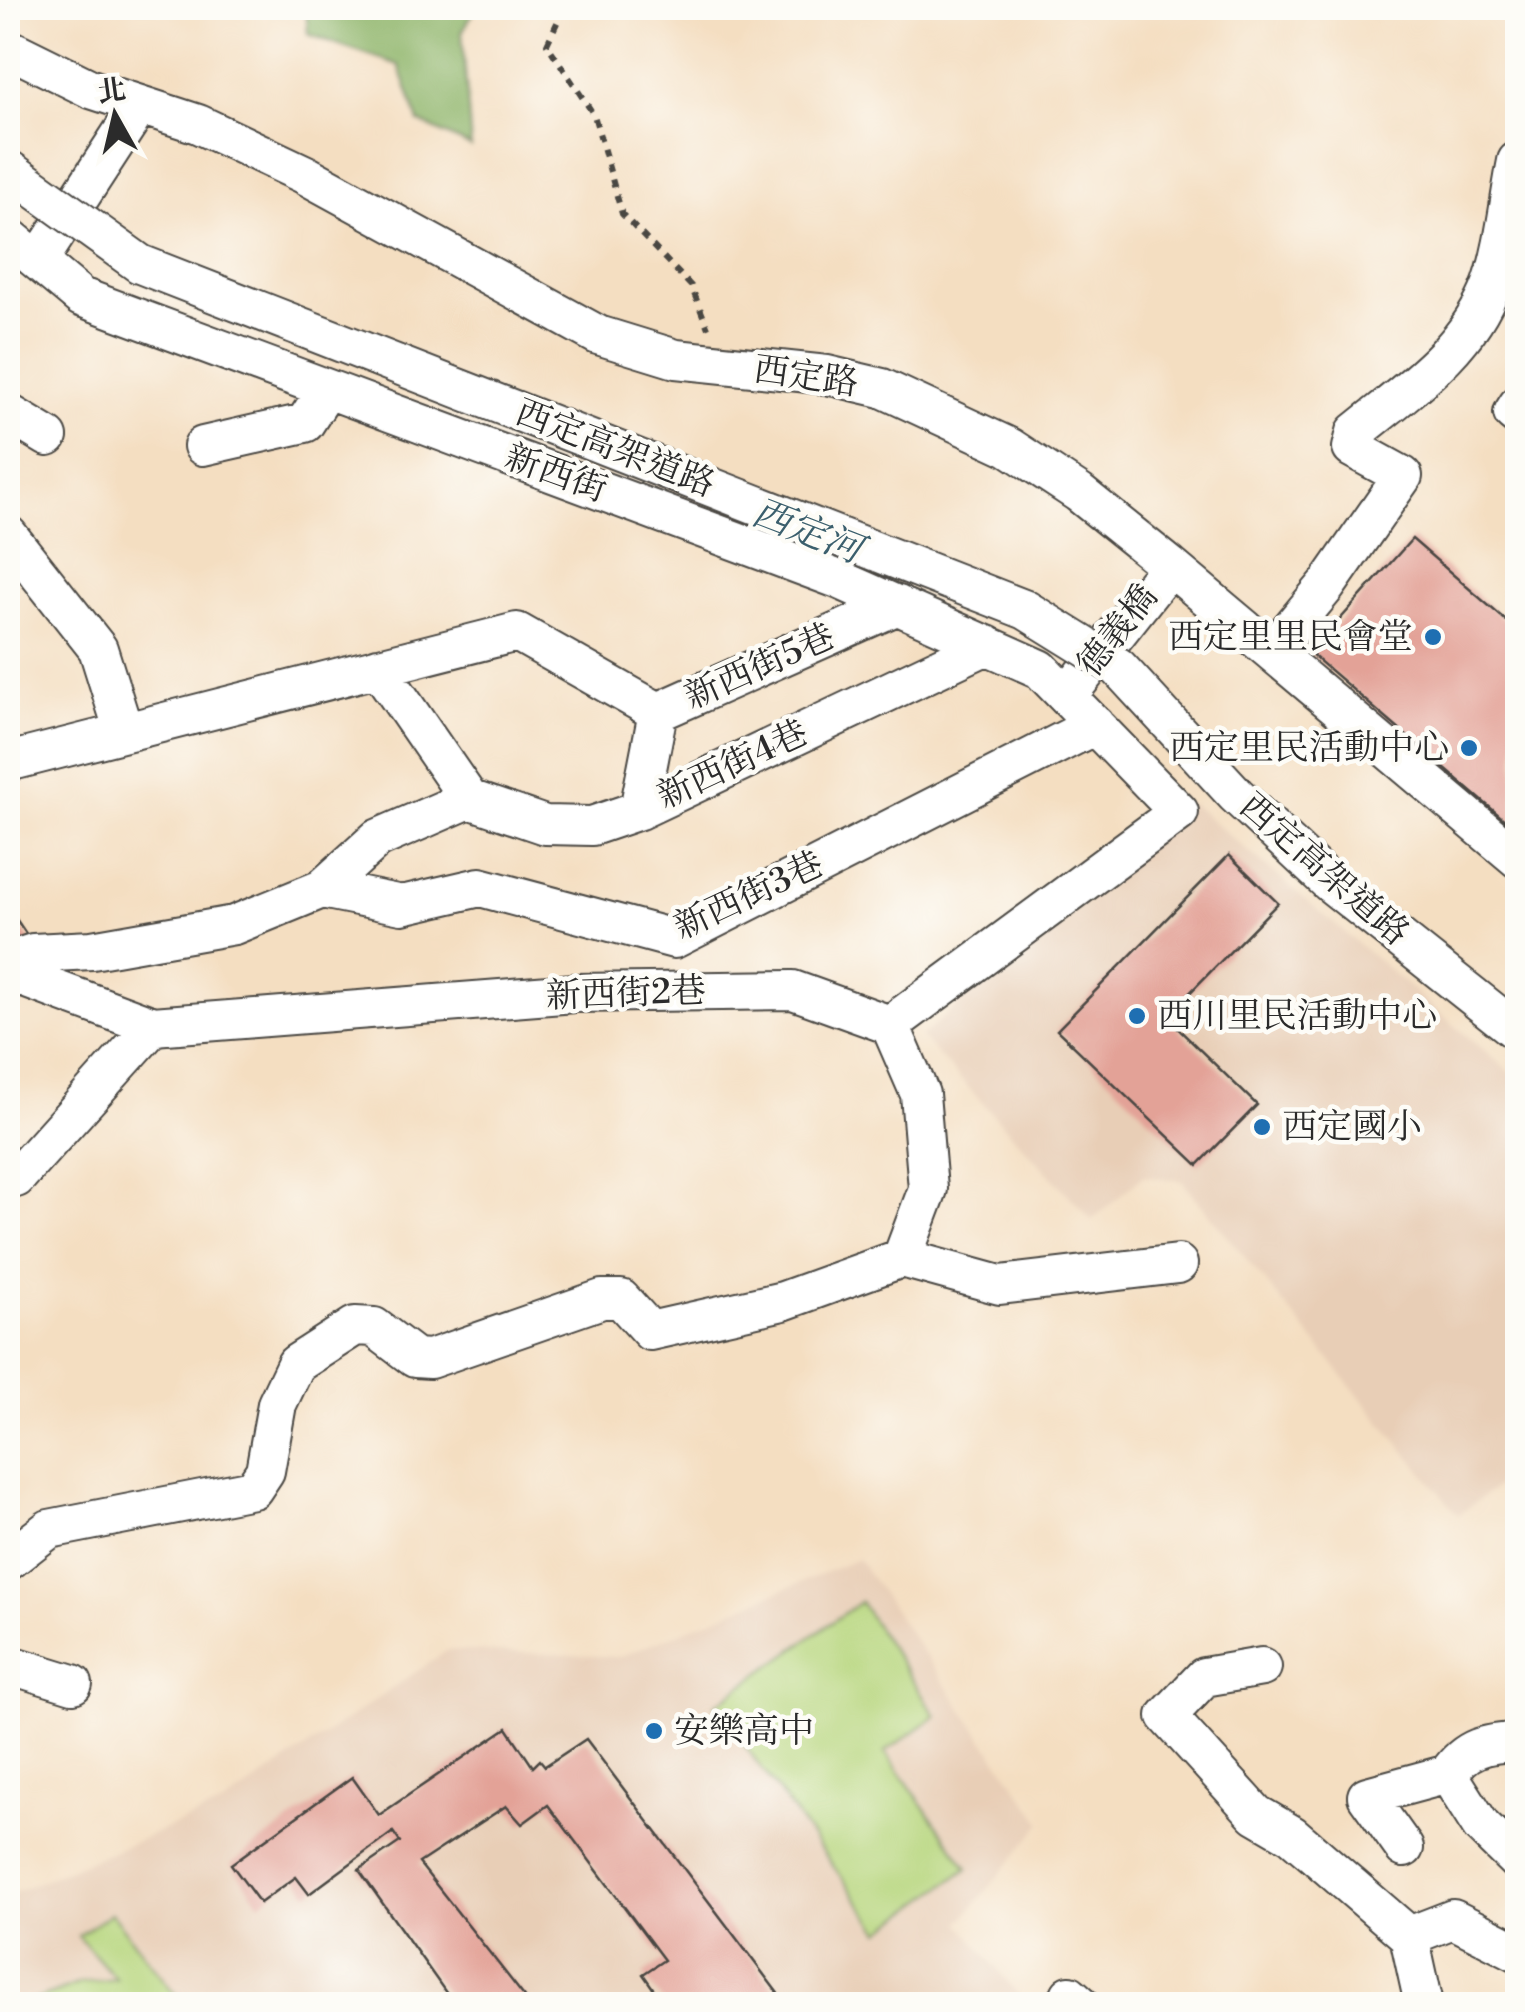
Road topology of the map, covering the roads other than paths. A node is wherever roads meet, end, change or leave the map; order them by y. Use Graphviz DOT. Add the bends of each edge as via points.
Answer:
graph roads {
  1 [pos="8,48"];
  2 [pos="140,105"];
  3 [pos="1517,162"];
  4 [pos="8,168"];
  5 [pos="8,236"];
  6 [pos="39,260"];
  7 [pos="327,388"];
  8 [pos="1518,405"];
  9 [pos="8,413"];
  10 [pos="1518,417"];
  11 [pos="48,438"];
  12 [pos="202,446"];
  13 [pos="8,535"];
  14 [pos="1170,566"];
  15 [pos="898,605"];
  16 [pos="988,645"];
  17 [pos="1273,650"];
  18 [pos="378,667"];
  19 [pos="1066,696"];
  20 [pos="658,712"];
  21 [pos="1095,725"];
  22 [pos="124,729"];
  23 [pos="8,762"];
  24 [pos="469,799"];
  25 [pos="639,810"];
  26 [pos="1518,859"];
  27 [pos="322,889"];
  28 [pos="8,969"];
  29 [pos="152,1026"];
  30 [pos="890,1026"];
  31 [pos="1518,1032"];
  32 [pos="8,1180"];
  33 [pos="902,1258"];
  34 [pos="1178,1264"];
  35 [pos="8,1561"];
  36 [pos="8,1664"];
  37 [pos="1262,1667"];
  38 [pos="73,1684"];
  39 [pos="1518,1742"];
  40 [pos="1448,1774"];
  41 [pos="1404,1848"];
  42 [pos="1518,1862"];
  43 [pos="1409,1936"];
  44 [pos="1518,1952"];
  45 [pos="1424,2004"];
  1 -- 2 [label="street, 西定路"];
  2 -- 6 [label="street"];
  2 -- 14 [label="street, 西定路" via="304,174 598,336 722,366 827,374 933,409 1080,493"];
  3 -- 17 [label="street" via="1492,284 1464,335 1437,366 1356,432 1352,448 1404,476 1328,586"];
  4 -- 31 [label="street, 西定高架道路, bridge" via="140,264 1026,610 1118,667 1236,795 1329,882"];
  5 -- 6 [label="street, 新西街"];
  6 -- 7 [label="street, 新西街" via="81,297"];
  7 -- 12 [label="street" via="305,423"];
  7 -- 15 [label="street, 新西街"];
  8 -- 10 [label="street"];
  9 -- 11 [label="street"];
  13 -- 22 [label="street" via="98,650"];
  14 -- 17 [label="street, 西定路"];
  14 -- 19 [label="street, 德義橋"];
  15 -- 16 [label="street, 新西街"];
  15 -- 20 [label="street, 新西街5巷"];
  16 -- 19 [label="street, 新西街" via="1040,669"];
  16 -- 25 [label="street, 新西街4巷"];
  17 -- 26 [label="street, 西定路"];
  18 -- 20 [label="street" via="516,632"];
  18 -- 22 [label="street"];
  18 -- 24 [label="street"];
  19 -- 21 [label="street, 新西街"];
  20 -- 25 [label="street, 新西街5巷"];
  21 -- 27 [label="street, 新西街3巷" via="674,939 480,886 402,905"];
  21 -- 30 [label="street, 新西街" via="1179,812"];
  22 -- 23 [label="street"];
  24 -- 25 [label="street, 新西街4巷" via="545,825 592,826"];
  24 -- 27 [label="street" via="377,839"];
  27 -- 28 [label="street, 新西街2巷" via="234,925 92,950 33,953 10,960"];
  28 -- 29 [label="street, 新西街2巷"];
  29 -- 30 [label="street, 新西街2巷" via="575,993 793,990"];
  29 -- 32 [label="street"];
  30 -- 33 [label="street" via="920,1094 928,1189"];
  33 -- 34 [label="street" via="1000,1285"];
  33 -- 35 [label="street" via="783,1300 650,1331 621,1299 602,1299 430,1359 415,1358 374,1327 355,1326 296,1364 277,1404 265,1471 253,1488 65,1525"];
  36 -- 38 [label="street"];
  37 -- 43 [label="street" via="1204,1677 1167,1716 1256,1814 1292,1835"];
  39 -- 40 [label="street" via="1462,1754"];
  40 -- 41 [label="street" via="1366,1796"];
  40 -- 42 [label="street" via="1482,1826"];
  43 -- 44 [label="street" via="1453,1919"];
  43 -- 45 [label="street"];
}
